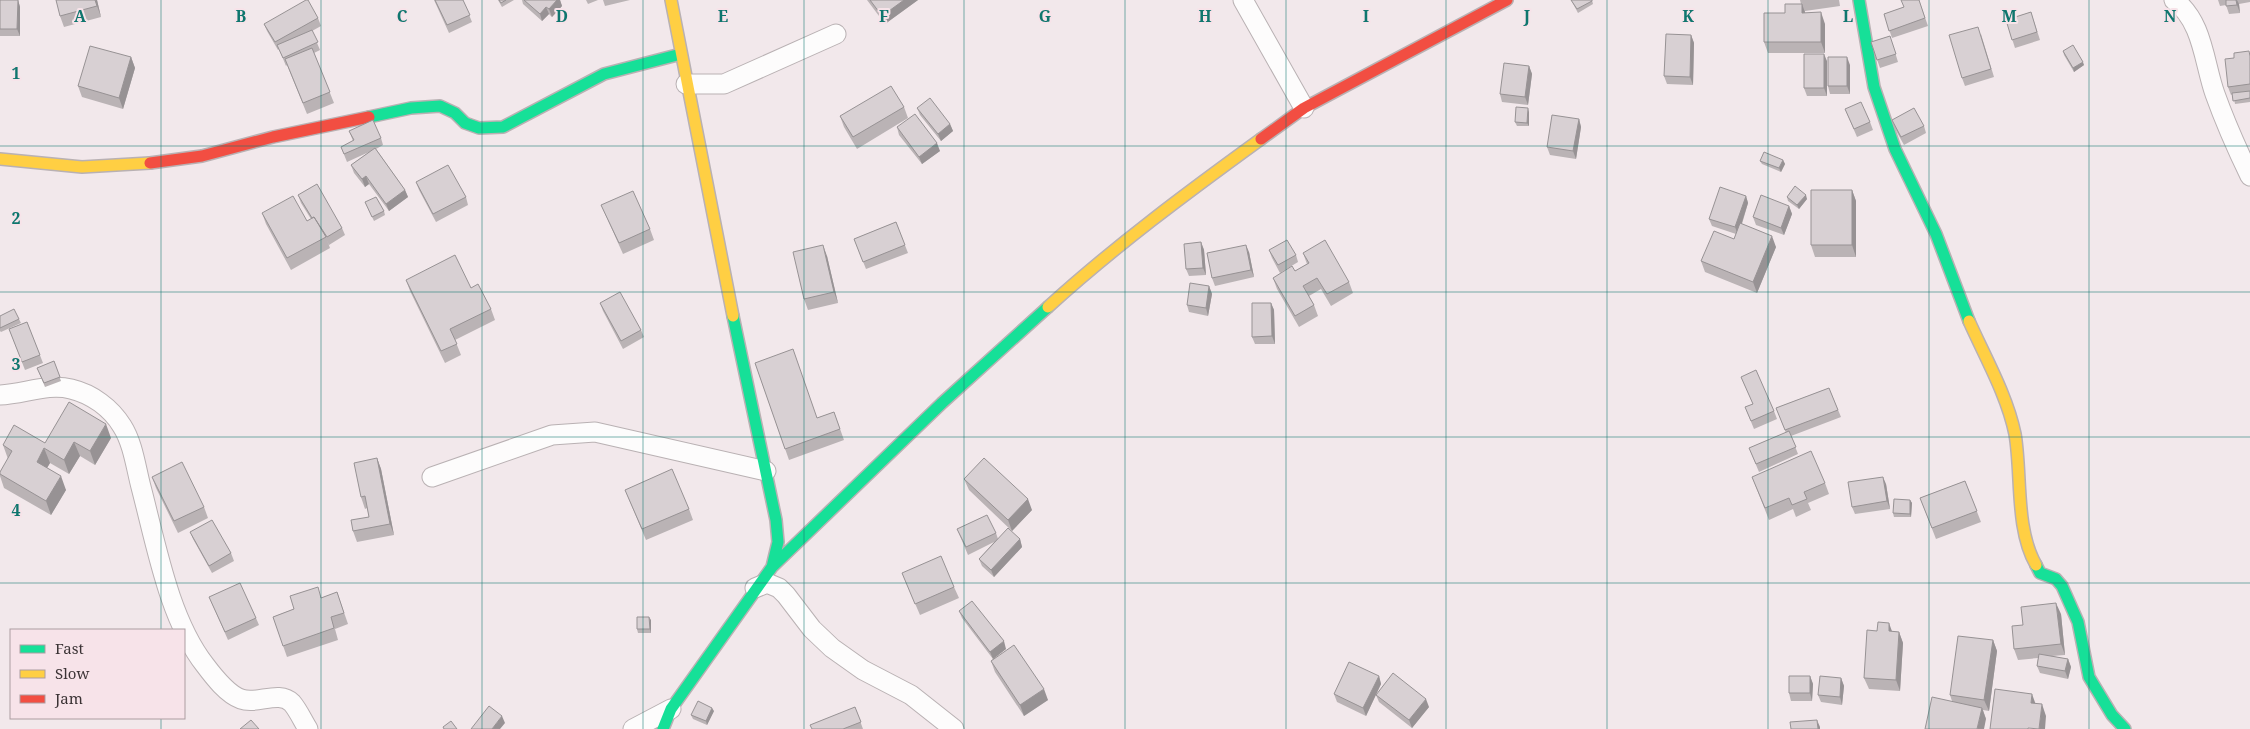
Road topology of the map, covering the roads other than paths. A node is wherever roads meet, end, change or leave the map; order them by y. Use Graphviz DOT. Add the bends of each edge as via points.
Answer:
graph roads {
  1 [pos="671,0"];
  2 [pos="1243,0"];
  3 [pos="1507,0"];
  4 [pos="1859,0"];
  5 [pos="2174,0"];
  6 [pos="836,34"];
  7 [pos="681,54"];
  8 [pos="686,84"];
  9 [pos="1304,108"];
  10 [pos="0,158"];
  11 [pos="2250,176"];
  12 [pos="0,395"];
  13 [pos="766,471"];
  14 [pos="432,476"];
  15 [pos="772,567"];
  16 [pos="755,588"];
  17 [pos="671,709"];
  18 [pos="308,729"];
  19 [pos="633,729"];
  20 [pos="662,729"];
  21 [pos="954,729"];
  22 [pos="2125,729"];
  1 -- 7 [label="street"];
  2 -- 9 [label="street"];
  3 -- 9 [label="street"];
  4 -- 22 [label="street" via="1874,87 1896,149 1936,234 1966,314 2010,414 2025,534 2032,559 2040,573 2056,579 2062,586 2078,622 2089,677 2112,715"];
  5 -- 11 [label="street" via="2192,21 2227,128"];
  6 -- 8 [label="street" via="724,84"];
  7 -- 8 [label="street"];
  7 -- 10 [label="street" via="604,74 503,127 479,128 465,123 455,113 440,106 411,108 273,137 202,156 151,163 82,167"];
  8 -- 13 [label="street"];
  9 -- 15 [label="street" via="1193,188 1083,275 942,403"];
  12 -- 18 [label="street" via="26,393 50,386 72,389 94,398 114,413 124,428 177,612 204,664 240,699 257,702 276,697 291,702"];
  13 -- 14 [label="street" via="595,432 552,435"];
  13 -- 15 [label="street" via="778,542"];
  15 -- 16 [label="street"];
  16 -- 17 [label="street"];
  16 -- 21 [label="street" via="767,583 779,588 832,648 863,670 911,695"];
  17 -- 19 [label="street"];
  17 -- 20 [label="street"];
}
